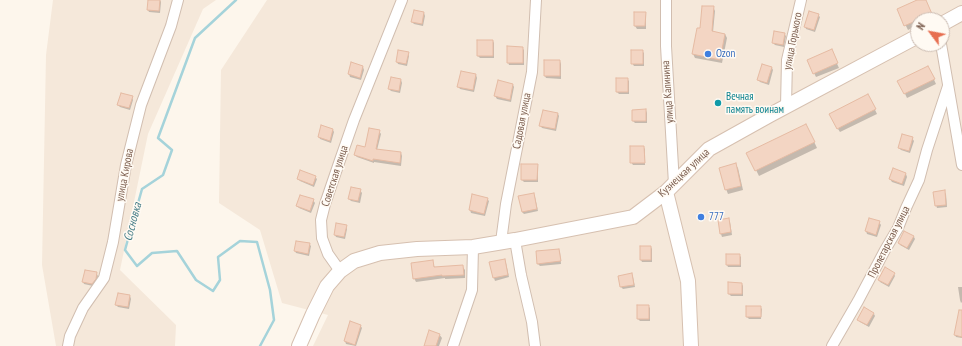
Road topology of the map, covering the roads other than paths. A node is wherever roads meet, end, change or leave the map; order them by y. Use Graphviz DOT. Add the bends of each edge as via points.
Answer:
graph roads {
  1 [pos="178,0"];
  2 [pos="402,0"];
  3 [pos="536,0"];
  4 [pos="666,0"];
  5 [pos="801,0"];
  6 [pos="962,13"];
  7 [pos="950,20"];
  8 [pos="910,40"];
  9 [pos="942,52"];
  10 [pos="948,86"];
  11 [pos="786,106"];
  12 [pos="962,165"];
  13 [pos="670,188"];
  14 [pos="508,241"];
  15 [pos="473,247"];
  16 [pos="340,271"];
  17 [pos="68,346"];
  18 [pos="299,346"];
  19 [pos="452,346"];
  20 [pos="535,346"];
  21 [pos="691,346"];
  22 [pos="832,346"];
  1 -- 17 [label="street, улица Кирова" via="171,26 141,105 126,165 104,278 83,308"];
  2 -- 16 [label="street, Советская улица" via="354,120 321,220 322,238 328,254"];
  3 -- 14 [label="street, Садовая улица" via="532,72 506,204"];
  4 -- 13 [label="street, улица Калинина"];
  5 -- 11 [label="street, улица Горького" via="787,60"];
  6 -- 7 [label="main road"];
  8 -- 11 [label="main road, Кузнецкая улица"];
  9 -- 10 [label="street, Пролетарская улица"];
  10 -- 12 [label="street, Пролетарская улица"];
  10 -- 22 [label="street, Пролетарская улица" via="919,180 898,228"];
  11 -- 13 [label="main road, Кузнецкая улица" via="709,149"];
  13 -- 14 [label="main road, Кузнецкая улица" via="633,217"];
  13 -- 21 [label="main road, улица Калинина" via="688,281"];
  14 -- 15 [label="main road, Кузнецкая улица"];
  14 -- 20 [label="street, Садовая улица" via="521,275"];
  15 -- 16 [label="main road, Кузнецкая улица" via="380,253 354,261"];
  15 -- 19 [label="street" via="472,290"];
  16 -- 18 [label="main road" via="327,286"];
}
